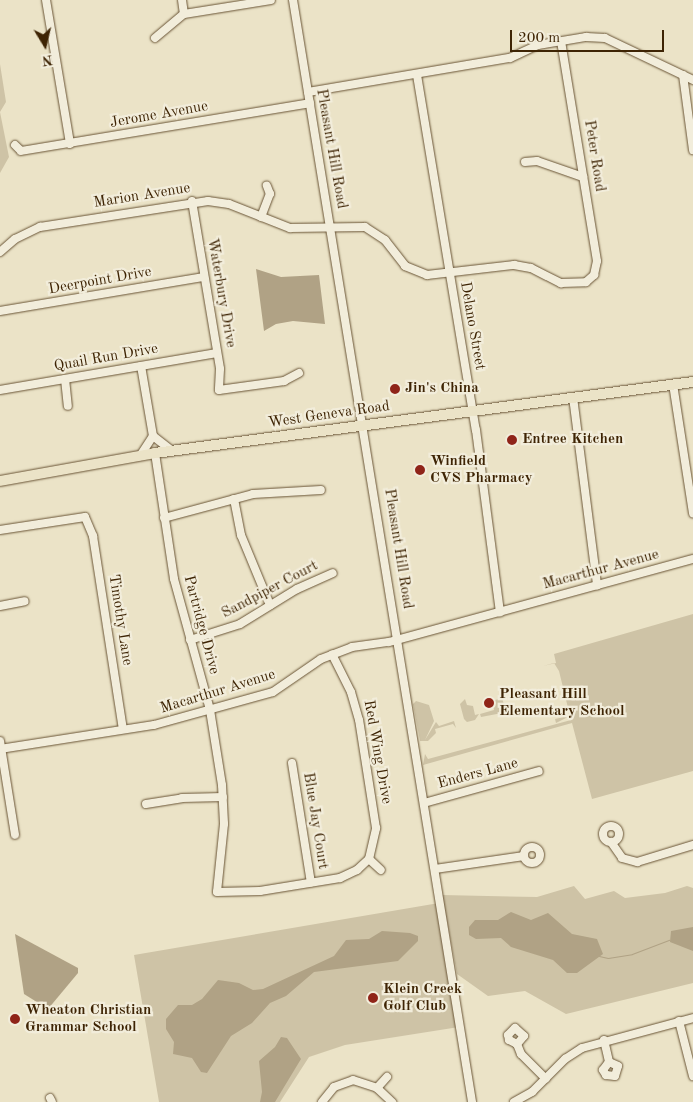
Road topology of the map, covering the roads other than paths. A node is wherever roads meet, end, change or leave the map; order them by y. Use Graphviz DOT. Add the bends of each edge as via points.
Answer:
graph roads {
  1 [pos="46,0"];
  2 [pos="182,0"];
  3 [pos="272,0"];
  4 [pos="293,0"];
  5 [pos="184,14"];
  6 [pos="155,38"];
  7 [pos="561,42"];
  8 [pos="417,74"];
  9 [pos="683,75"];
  10 [pos="693,80"];
  11 [pos="308,92"];
  12 [pos="310,103"];
  13 [pos="70,144"];
  14 [pos="15,145"];
  15 [pos="693,150"];
  16 [pos="525,162"];
  17 [pos="583,177"];
  18 [pos="267,186"];
  19 [pos="192,201"];
  20 [pos="262,217"];
  21 [pos="330,226"];
  22 [pos="0,252"];
  23 [pos="450,274"];
  24 [pos="594,275"];
  25 [pos="204,277"];
  26 [pos="0,311"];
  27 [pos="217,353"];
  28 [pos="141,366"];
  29 [pos="299,373"];
  30 [pos="65,379"];
  31 [pos="693,382"];
  32 [pos="673,384"];
  33 [pos="0,390"];
  34 [pos="573,398"];
  35 [pos="68,406"];
  36 [pos="473,411"];
  37 [pos="364,425"];
  38 [pos="153,436"];
  39 [pos="172,451"];
  40 [pos="155,453"];
  41 [pos="140,456"];
  42 [pos="0,481"];
  43 [pos="320,490"];
  44 [pos="234,499"];
  45 [pos="693,513"];
  46 [pos="164,518"];
  47 [pos="0,530"];
  48 [pos="693,559"];
  49 [pos="333,573"];
  50 [pos="598,585"];
  51 [pos="26,602"];
  52 [pos="270,605"];
  53 [pos="0,606"];
  54 [pos="500,612"];
  55 [pos="398,638"];
  56 [pos="190,640"];
  57 [pos="332,654"];
  58 [pos="210,710"];
  59 [pos="123,729"];
  60 [pos="0,746"];
  61 [pos="292,763"];
  62 [pos="539,771"];
  63 [pos="223,797"];
  64 [pos="424,803"];
  65 [pos="146,804"];
  66 [pos="15,835"];
  67 [pos="611,842"];
  68 [pos="693,845"];
  69 [pos="524,856"];
  70 [pos="369,859"];
  71 [pos="435,869"];
  72 [pos="381,870"];
  73 [pos="311,883"];
  74 [pos="693,1018"];
  75 [pos="679,1021"];
  76 [pos="604,1040"];
  77 [pos="517,1044"];
  78 [pos="609,1062"];
  79 [pos="693,1076"];
  80 [pos="387,1078"];
  81 [pos="546,1079"];
  82 [pos="377,1088"];
  83 [pos="322,1102"];
  84 [pos="392,1102"];
  85 [pos="472,1102"];
  86 [pos="514,1102"];
  1 -- 13 [label="street"];
  2 -- 5 [label="street"];
  3 -- 5 [label="street"];
  4 -- 11 [label="street, Pleasant Hill Road"];
  5 -- 6 [label="street"];
  7 -- 8 [label="street" via="538,46 510,58"];
  7 -- 9 [label="street" via="586,37 605,38"];
  7 -- 17 [label="street, Peter Road"];
  8 -- 11 [label="street"];
  8 -- 23 [label="street, Delano Street"];
  9 -- 10 [label="street"];
  9 -- 15 [label="street"];
  11 -- 12 [label="street, Pleasant Hill Road"];
  12 -- 13 [label="street, Jerome Avenue"];
  12 -- 21 [label="street, Pleasant Hill Road"];
  13 -- 14 [label="street, Jerome Avenue" via="21,151"];
  16 -- 17 [label="street" via="537,160"];
  17 -- 24 [label="street, Peter Road" via="597,261"];
  18 -- 20 [label="street" via="270,194"];
  19 -- 20 [label="street, Marion Avenue" via="229,204"];
  19 -- 22 [label="street, Marion Avenue" via="40,228 15,239"];
  19 -- 25 [label="street, Waterbury Drive"];
  20 -- 21 [label="street, Marion Avenue" via="296,229"];
  21 -- 23 [label="street, Marion Avenue" via="365,227 385,240 414,272"];
  21 -- 37 [label="street, Pleasant Hill Road"];
  23 -- 24 [label="street, Marion Avenue" via="514,265 531,268 566,284 582,284"];
  23 -- 36 [label="street, Delano Street"];
  25 -- 26 [label="street, Deerpoint Drive"];
  25 -- 27 [label="street, Waterbury Drive"];
  27 -- 28 [label="street, Quail Run Drive"];
  27 -- 29 [label="street, Waterbury Drive" via="218,390 284,381"];
  28 -- 30 [label="street, Quail Run Drive"];
  28 -- 38 [label="street"];
  30 -- 33 [label="street, Quail Run Drive"];
  30 -- 35 [label="street"];
  31 -- 32 [label="main road, West Geneva Road"];
  32 -- 34 [label="main road, West Geneva Road"];
  32 -- 45 [label="street"];
  34 -- 36 [label="main road, West Geneva Road"];
  34 -- 50 [label="street"];
  36 -- 37 [label="main road, West Geneva Road"];
  36 -- 54 [label="street, Delano Street"];
  37 -- 39 [label="main road, West Geneva Road"];
  37 -- 55 [label="street, Pleasant Hill Road"];
  38 -- 39 [label="street"];
  38 -- 41 [label="street"];
  39 -- 40 [label="main road, West Geneva Road"];
  40 -- 41 [label="main road, West Geneva Road"];
  40 -- 46 [label="street, Partridge Drive"];
  41 -- 42 [label="main road, West Geneva Road"];
  43 -- 44 [label="street" via="267,492"];
  44 -- 46 [label="street"];
  44 -- 52 [label="street" via="241,535"];
  46 -- 56 [label="street, Partridge Drive"];
  47 -- 59 [label="street, Timothy Lane" via="85,517 93,536"];
  48 -- 50 [label="street, Macarthur Avenue"];
  49 -- 52 [label="street, Sandpiper Court"];
  50 -- 54 [label="street, Macarthur Avenue"];
  51 -- 53 [label="street"];
  52 -- 56 [label="street, Sandpiper Court" via="240,624"];
  54 -- 55 [label="street, Macarthur Avenue"];
  55 -- 57 [label="street, Macarthur Avenue"];
  55 -- 64 [label="street, Pleasant Hill Road"];
  56 -- 58 [label="street, Partridge Drive"];
  57 -- 58 [label="street, Macarthur Avenue" via="280,689"];
  57 -- 70 [label="street, Red Wing Drive" via="351,692 359,720 376,828"];
  58 -- 59 [label="street, Macarthur Avenue" via="154,725"];
  58 -- 63 [label="street, Partridge Drive"];
  59 -- 60 [label="street, Macarthur Avenue"];
  60 -- 66 [label="street"];
  61 -- 73 [label="street, Blue Jay Court"];
  62 -- 64 [label="street, Enders Lane"];
  63 -- 65 [label="street" via="182,798"];
  63 -- 73 [label="street, Partridge Drive" via="224,843 217,892 247,892"];
  64 -- 71 [label="street, Pleasant Hill Road"];
  67 -- 68 [label="street" via="622,858 637,862"];
  69 -- 71 [label="street"];
  70 -- 72 [label="street"];
  70 -- 73 [label="street" via="349,875"];
  71 -- 85 [label="street, Pleasant Hill Road"];
  74 -- 75 [label="street"];
  75 -- 76 [label="street"];
  75 -- 79 [label="street"];
  76 -- 78 [label="street"];
  76 -- 81 [label="street" via="570,1055"];
  77 -- 81 [label="street" via="523,1058"];
  80 -- 82 [label="street"];
  81 -- 86 [label="street"];
  82 -- 83 [label="street" via="353,1080 334,1087"];
  82 -- 84 [label="street"];
}
